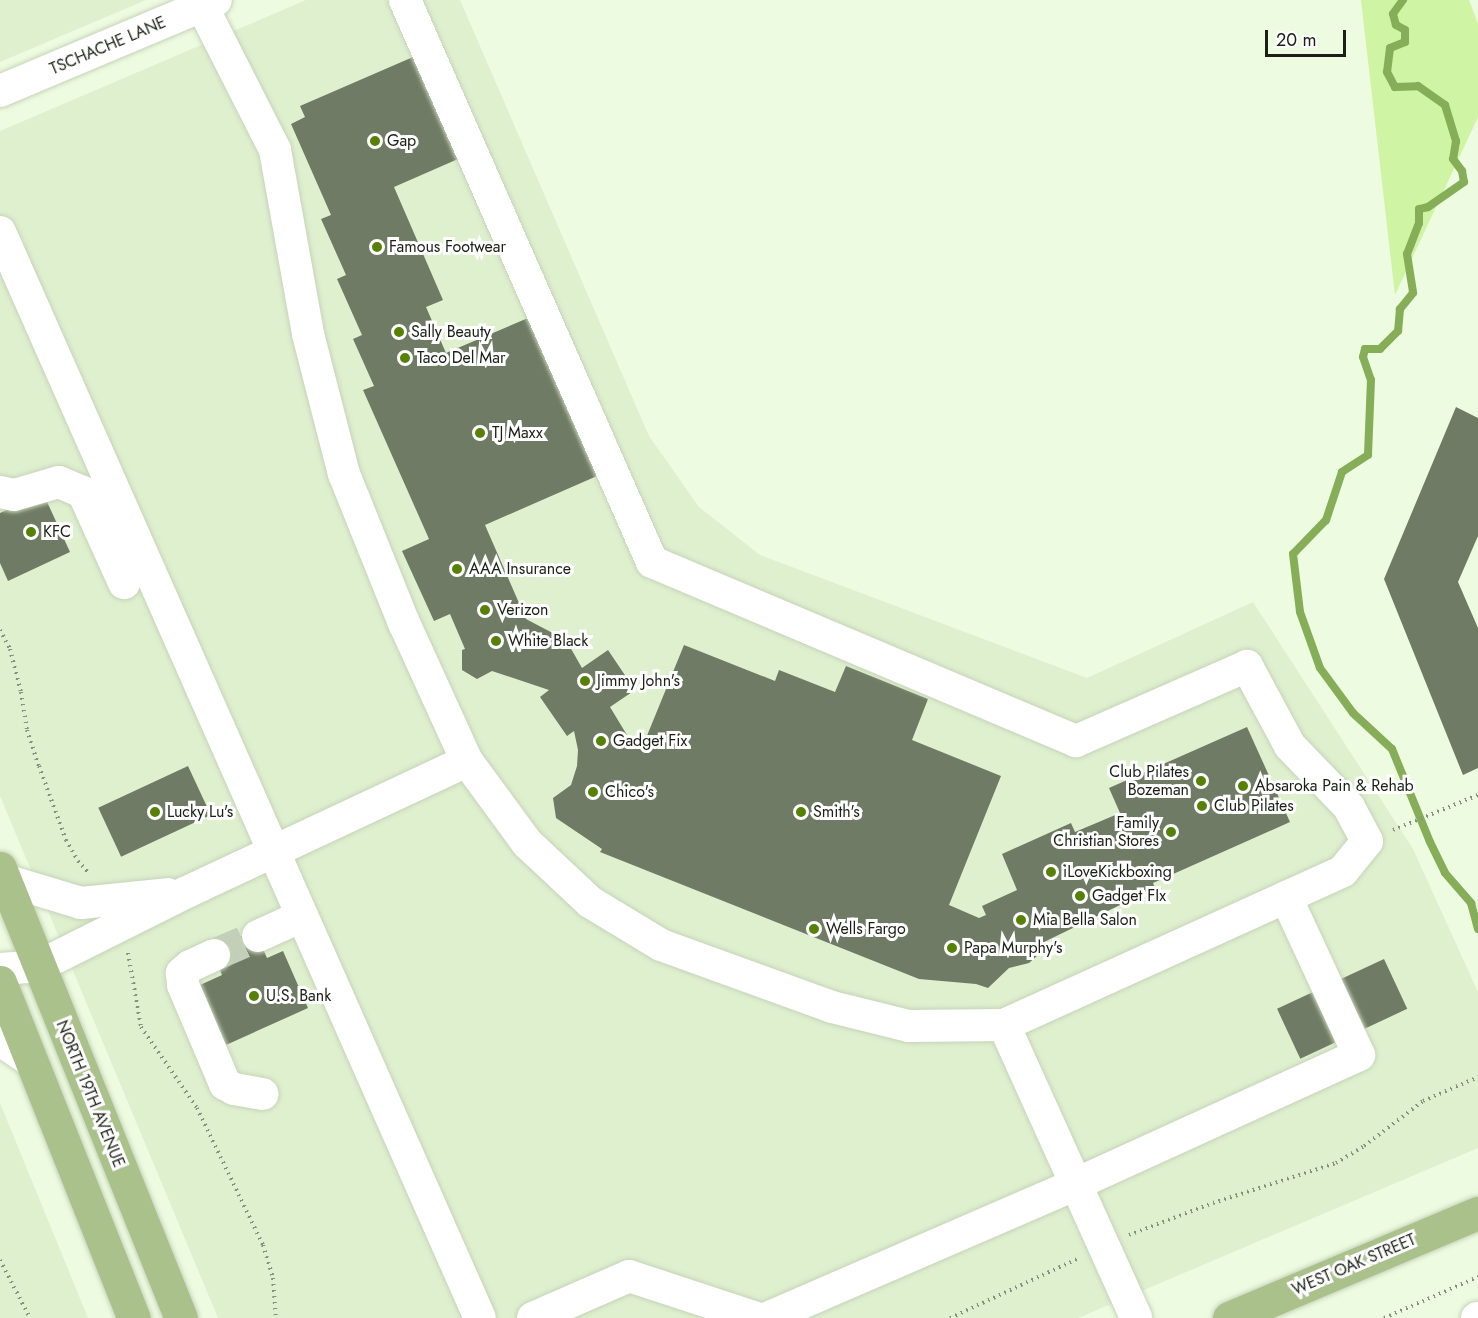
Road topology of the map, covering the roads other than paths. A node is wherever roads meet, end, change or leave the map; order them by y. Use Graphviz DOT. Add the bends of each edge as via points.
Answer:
graph roads {
  1 [pos="405,0"];
  2 [pos="206,2"];
  3 [pos="0,91"];
  4 [pos="0,232"];
  5 [pos="0,492"];
  6 [pos="124,583"];
  7 [pos="467,761"];
  8 [pos="274,851"];
  9 [pos="2,874"];
  10 [pos="1286,897"];
  11 [pos="117,912"];
  12 [pos="302,916"];
  13 [pos="258,936"];
  14 [pos="214,955"];
  15 [pos="39,966"];
  16 [pos="0,969"];
  17 [pos="0,982"];
  18 [pos="1004,1025"];
  19 [pos="0,1040"];
  20 [pos="31,1061"];
  21 [pos="263,1094"];
  22 [pos="1076,1184"];
  23 [pos="1478,1213"];
  24 [pos="134,1318"];
  25 [pos="181,1318"];
  26 [pos="480,1318"];
  27 [pos="533,1318"];
  28 [pos="757,1318"];
  29 [pos="767,1318"];
  30 [pos="1136,1318"];
  31 [pos="1229,1318"];
  1 -- 10 [label="street" via="652,562 1076,741 1247,666 1290,746 1349,807 1367,841 1343,871"];
  2 -- 3 [label="street, TSCHACHE LANE"];
  2 -- 7 [label="street" via="275,150 308,334 344,474 404,623"];
  4 -- 8 [label="street"];
  5 -- 6 [label="street" via="14,495 59,482 83,492"];
  7 -- 8 [label="street"];
  7 -- 18 [label="street" via="527,843 566,880 590,902 661,945 832,1007 909,1026"];
  8 -- 11 [label="street" via="187,892"];
  8 -- 12 [label="street"];
  9 -- 11 [label="street"];
  9 -- 15 [label="main road, NORTH 19TH AVENUE"];
  10 -- 18 [label="street"];
  10 -- 22 [label="street" via="1359,1055"];
  11 -- 15 [label="street"];
  12 -- 13 [label="street"];
  12 -- 26 [label="street"];
  14 -- 21 [label="street" via="182,973 183,985 225,1084"];
  15 -- 16 [label="street"];
  15 -- 25 [label="main road, NORTH 19TH AVENUE"];
  17 -- 20 [label="main road"];
  18 -- 22 [label="street"];
  19 -- 20 [label="street"];
  20 -- 24 [label="main road"];
  22 -- 29 [label="street"];
  22 -- 30 [label="street"];
  23 -- 31 [label="main road, WEST OAK STREET"];
  27 -- 28 [label="street" via="629,1276"];
}
